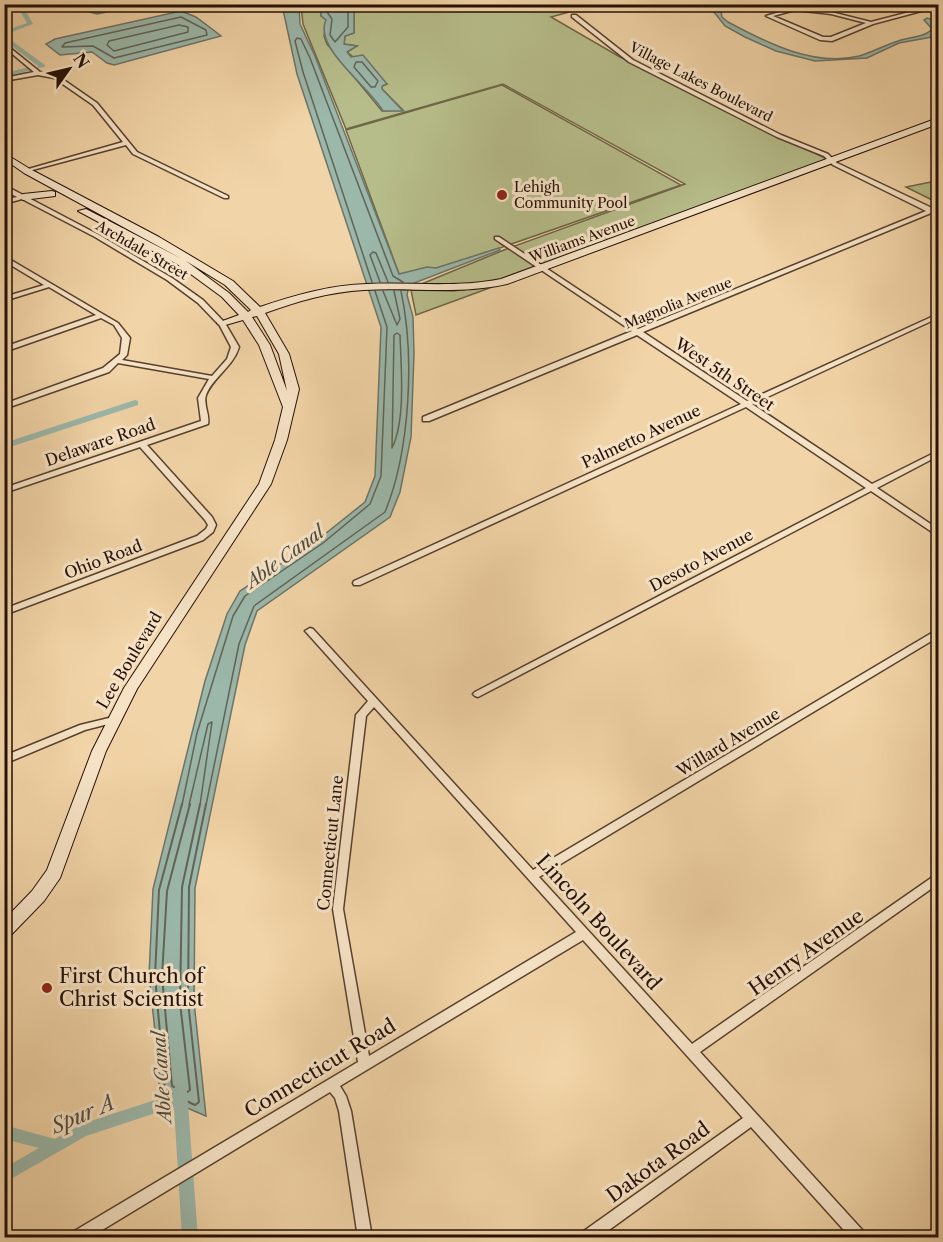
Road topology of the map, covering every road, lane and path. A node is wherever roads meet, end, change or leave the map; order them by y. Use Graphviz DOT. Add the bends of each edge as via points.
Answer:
graph roads {
  1 [pos="939,9"];
  2 [pos="574,16"];
  3 [pos="871,23"];
  4 [pos="4,44"];
  5 [pos="38,73"];
  6 [pos="4,80"];
  7 [pos="939,121"];
  8 [pos="128,143"];
  9 [pos="4,155"];
  10 [pos="829,159"];
  11 [pos="4,166"];
  12 [pos="24,176"];
  13 [pos="4,187"];
  14 [pos="52,194"];
  15 [pos="22,197"];
  16 [pos="226,197"];
  17 [pos="4,202"];
  18 [pos="69,204"];
  19 [pos="936,211"];
  20 [pos="119,219"];
  21 [pos="497,238"];
  22 [pos="4,258"];
  23 [pos="543,268"];
  24 [pos="50,285"];
  25 [pos="4,299"];
  26 [pos="260,313"];
  27 [pos="102,315"];
  28 [pos="246,316"];
  29 [pos="939,316"];
  30 [pos="222,322"];
  31 [pos="638,332"];
  32 [pos="4,350"];
  33 [pos="118,361"];
  34 [pos="214,378"];
  35 [pos="747,404"];
  36 [pos="4,407"];
  37 [pos="289,408"];
  38 [pos="426,419"];
  39 [pos="205,422"];
  40 [pos="142,444"];
  41 [pos="939,453"];
  42 [pos="872,488"];
  43 [pos="4,491"];
  44 [pos="939,532"];
  45 [pos="357,583"];
  46 [pos="4,612"];
  47 [pos="310,631"];
  48 [pos="939,633"];
  49 [pos="478,694"];
  50 [pos="374,701"];
  51 [pos="113,720"];
  52 [pos="4,760"];
  53 [pos="533,875"];
  54 [pos="939,879"];
  55 [pos="4,931"];
  56 [pos="584,933"];
  57 [pos="692,1051"];
  58 [pos="364,1064"];
  59 [pos="332,1084"];
  60 [pos="752,1119"];
  61 [pos="76,1238"];
  62 [pos="364,1238"];
  63 [pos="586,1238"];
  64 [pos="860,1238"];
  1 -- 3 [label="street"];
  2 -- 10 [label="street, Village Lakes Boulevard" via="631,61 795,146"];
  3 -- 3 [label="street" via="832,39 822,39 768,16 808,10"];
  4 -- 5 [label="street"];
  5 -- 6 [label="street"];
  5 -- 8 [label="street" via="56,77 95,104"];
  7 -- 10 [label="main road, Williams Avenue"];
  8 -- 12 [label="street"];
  8 -- 16 [label="street" via="139,156"];
  9 -- 12 [label="main road, Lee Boulevard"];
  10 -- 19 [label="street, Village Lakes Boulevard"];
  10 -- 23 [label="main road, Williams Avenue"];
  11 -- 12 [label="main road, Lee Boulevard"];
  12 -- 14 [label="main road, Lee Boulevard"];
  12 -- 15 [label="main road" via="34,190"];
  12 -- 20 [label="main road, Lee Boulevard"];
  13 -- 15 [label="street, Archdale Street"];
  14 -- 15 [label="main road"];
  14 -- 18 [label="main road, Lee Boulevard"];
  15 -- 17 [label="street"];
  15 -- 30 [label="street, Archdale Street" via="181,285"];
  18 -- 20 [label="main road" via="81,205 111,221"];
  18 -- 28 [label="main road, Lee Boulevard" via="207,280"];
  19 -- 31 [label="street, Magnolia Avenue"];
  20 -- 26 [label="main road, Lee Boulevard" via="220,276"];
  21 -- 23 [label="street, West 5th Street"];
  22 -- 24 [label="street"];
  23 -- 26 [label="main road, Williams Avenue" via="482,286 359,287 320,292"];
  23 -- 31 [label="street, West 5th Street"];
  24 -- 25 [label="street"];
  24 -- 27 [label="street"];
  26 -- 28 [label="main road, Williams Avenue"];
  26 -- 37 [label="main road, Lee Boulevard" via="289,367 293,388"];
  27 -- 32 [label="street"];
  27 -- 33 [label="street" via="124,334 126,343"];
  28 -- 30 [label="main road, Williams Avenue"];
  28 -- 37 [label="main road, Lee Boulevard" via="261,337"];
  29 -- 35 [label="street, Palmetto Avenue"];
  30 -- 34 [label="street, Archdale Street" via="235,351"];
  31 -- 35 [label="street, West 5th Street"];
  31 -- 38 [label="street, Magnolia Avenue"];
  33 -- 34 [label="street"];
  33 -- 36 [label="street" via="87,379"];
  34 -- 39 [label="street, Archdale Street" via="200,401"];
  35 -- 42 [label="street, West 5th Street"];
  35 -- 45 [label="street, Palmetto Avenue"];
  37 -- 51 [label="main road, Lee Boulevard" via="278,453 258,496 151,655"];
  39 -- 40 [label="street, Delaware Road"];
  40 -- 43 [label="street, Delaware Road"];
  40 -- 46 [label="street, Ohio Road" via="209,519 210,530 200,538"];
  41 -- 42 [label="street, Desoto Avenue"];
  42 -- 44 [label="street, West 5th Street"];
  42 -- 49 [label="street, Desoto Avenue"];
  47 -- 50 [label="street, Lincoln Boulevard"];
  48 -- 53 [label="street, Willard Avenue"];
  50 -- 53 [label="street, Lincoln Boulevard"];
  50 -- 58 [label="street, Connecticut Lane" via="360,715 338,909"];
  51 -- 52 [label="street" via="83,727"];
  51 -- 55 [label="main road, Lee Boulevard" via="54,873"];
  53 -- 56 [label="street, Lincoln Boulevard"];
  54 -- 57 [label="street, Henry Avenue"];
  56 -- 57 [label="street, Lincoln Boulevard"];
  56 -- 58 [label="street, Connecticut Road"];
  57 -- 60 [label="street, Lincoln Boulevard"];
  58 -- 59 [label="street, Connecticut Road"];
  59 -- 61 [label="street, Connecticut Road"];
  59 -- 62 [label="street" via="345,1111"];
  60 -- 63 [label="street, Dakota Road"];
  60 -- 64 [label="street, Lincoln Boulevard"];
}
